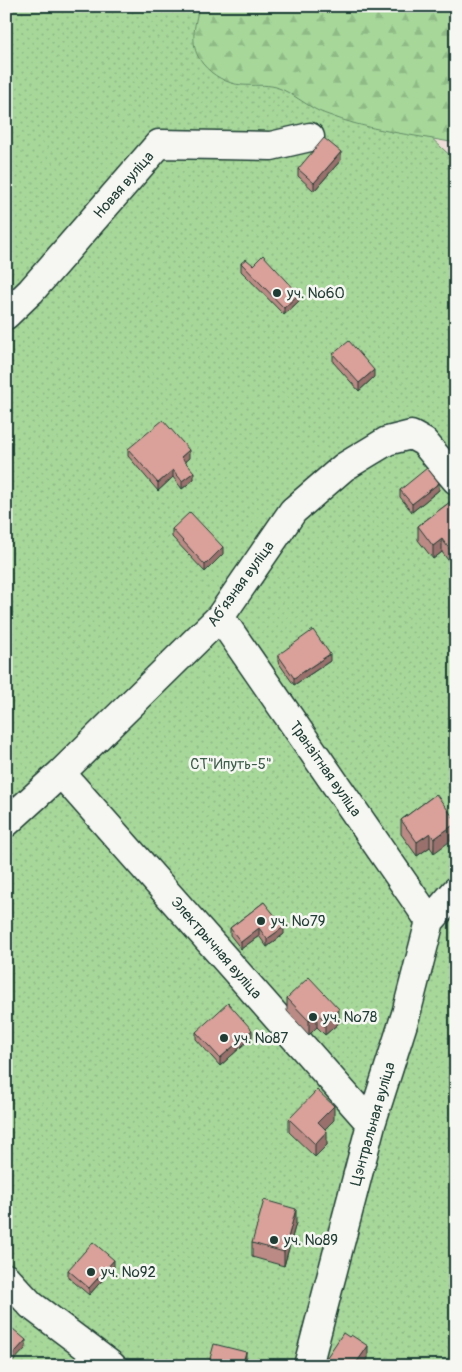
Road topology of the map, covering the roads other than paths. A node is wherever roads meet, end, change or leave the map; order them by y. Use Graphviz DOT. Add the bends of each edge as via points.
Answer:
graph roads {
  1 [pos="310,136"];
  2 [pos="6,315"];
  3 [pos="456,480"];
  4 [pos="220,617"];
  5 [pos="61,772"];
  6 [pos="6,823"];
  7 [pos="456,891"];
  8 [pos="430,921"];
  9 [pos="371,1124"];
  10 [pos="6,1278"];
  11 [pos="112,1366"];
  12 [pos="308,1366"];
  1 -- 2 [label="street, Новая вуліца" via="270,146 160,144 31,291"];
  3 -- 4 [label="street, Абʼязная вуліца" via="424,442 411,435 387,441 344,466 293,511"];
  4 -- 5 [label="street, Абʼязная вуліца"];
  4 -- 8 [label="street, Транзітная вуліца"];
  5 -- 6 [label="street, Абʼязная вуліца"];
  5 -- 9 [label="street, Электрычная вуліца"];
  7 -- 8 [label="street, Цэнтральная вуліца"];
  8 -- 9 [label="street, Цэнтральная вуліца" via="406,1014"];
  9 -- 12 [label="street, Цэнтральная вуліца"];
  10 -- 11 [label="street" via="31,1304"];
}
